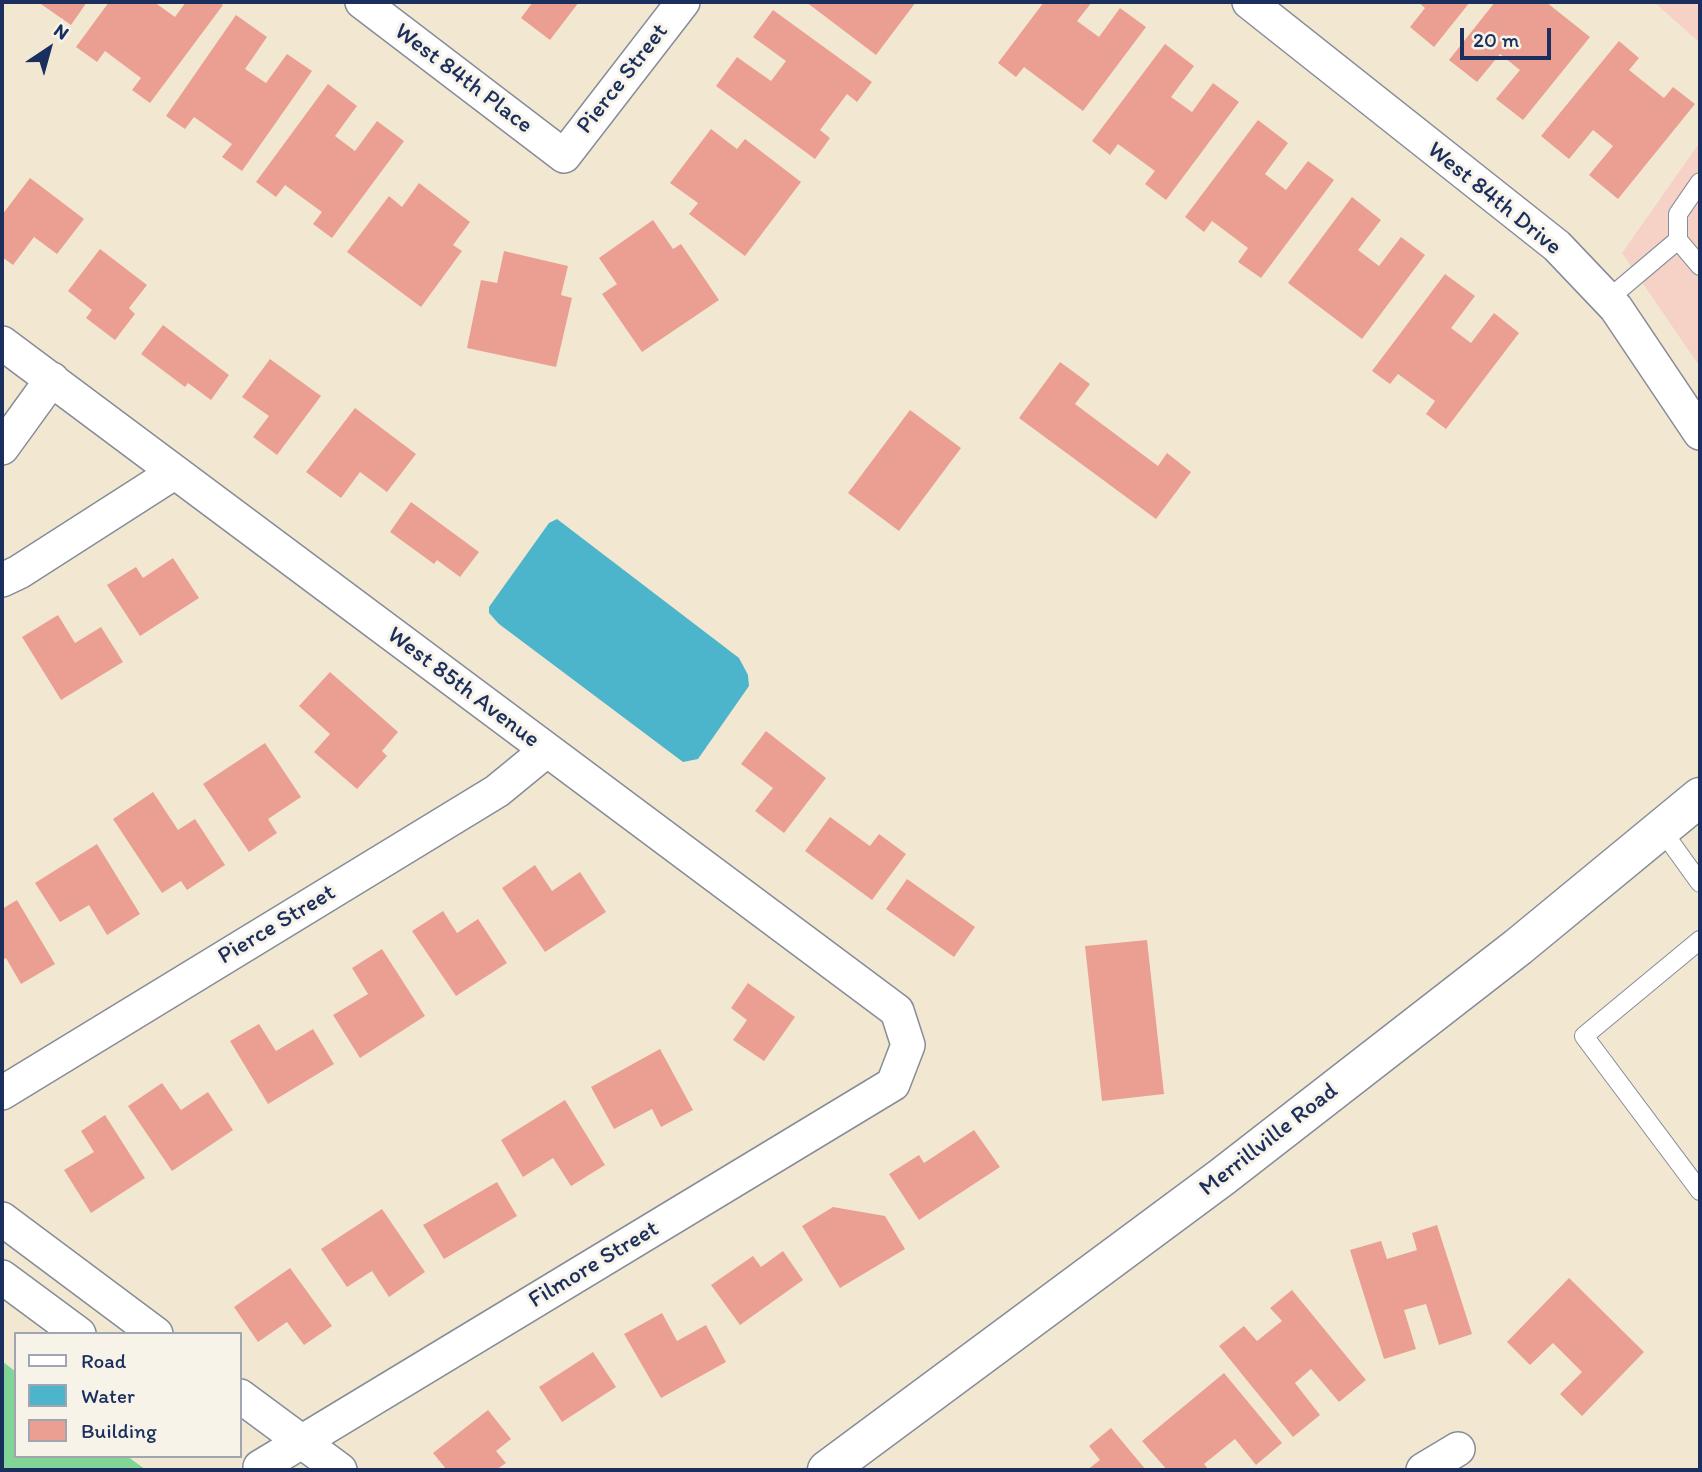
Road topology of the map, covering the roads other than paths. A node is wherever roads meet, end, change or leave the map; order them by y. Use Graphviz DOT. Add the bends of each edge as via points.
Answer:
graph roads {
  1 [pos="362,2"];
  2 [pos="683,2"];
  3 [pos="1249,2"];
  4 [pos="564,156"];
  5 [pos="1700,182"];
  6 [pos="1678,240"];
  7 [pos="1700,266"];
  8 [pos="1607,300"];
  9 [pos="2,343"];
  10 [pos="52,379"];
  11 [pos="1700,433"];
  12 [pos="2,448"];
  13 [pos="174,472"];
  14 [pos="2,580"];
  15 [pos="547,750"];
  16 [pos="1700,796"];
  17 [pos="1661,829"];
  18 [pos="1700,883"];
  19 [pos="1700,940"];
  20 [pos="908,1045"];
  21 [pos="2,1093"];
  22 [pos="1700,1191"];
  23 [pos="2,1219"];
  24 [pos="2,1277"];
  25 [pos="76,1332"];
  26 [pos="153,1332"];
  27 [pos="242,1397"];
  28 [pos="303,1443"];
  29 [pos="1458,1450"];
  30 [pos="255,1463"];
  31 [pos="340,1470"];
  32 [pos="827,1470"];
  33 [pos="1423,1470"];
  1 -- 4 [label="street, West 84th Place"];
  2 -- 4 [label="street, Pierce Street"];
  3 -- 8 [label="street, West 84th Drive" via="1556,246"];
  5 -- 6 [label="lane" via="1678,214"];
  6 -- 7 [label="lane"];
  6 -- 8 [label="lane"];
  8 -- 11 [label="street, West 84th Drive"];
  9 -- 10 [label="street, West 85th Avenue"];
  10 -- 12 [label="street"];
  10 -- 13 [label="street, West 85th Avenue"];
  13 -- 14 [label="street"];
  13 -- 15 [label="street, West 85th Avenue"];
  15 -- 20 [label="street, West 85th Avenue" via="897,1011"];
  15 -- 21 [label="street, Pierce Street" via="497,792"];
  16 -- 17 [label="street, Merrillville Road"];
  17 -- 18 [label="lane"];
  17 -- 32 [label="street, Merrillville Road" via="1233,1169"];
  19 -- 22 [label="lane" via="1584,1036"];
  20 -- 28 [label="street, Filmore Street" via="893,1084"];
  23 -- 26 [label="street"];
  24 -- 25 [label="street"];
  27 -- 28 [label="street"];
  28 -- 30 [label="street, Filmore Street"];
  28 -- 31 [label="street"];
  29 -- 33 [label="street"];
}
